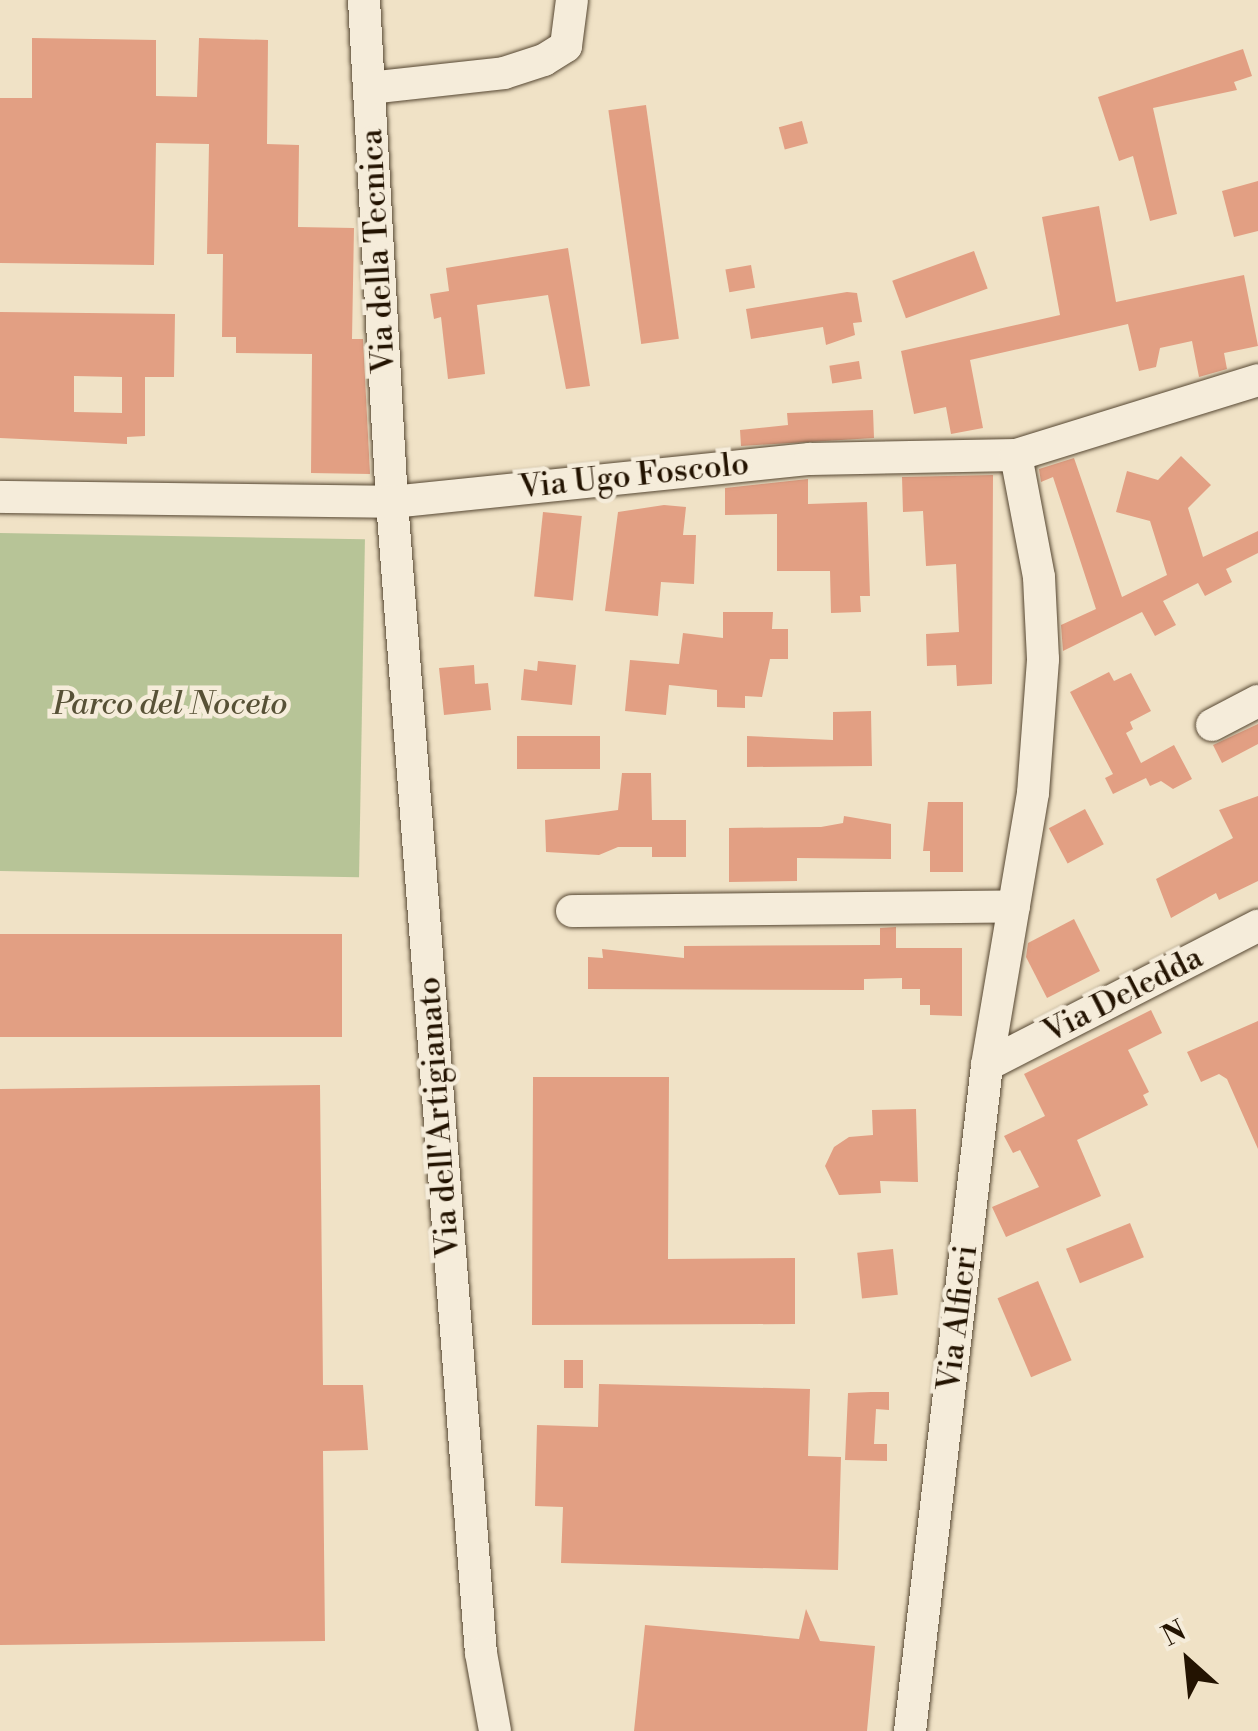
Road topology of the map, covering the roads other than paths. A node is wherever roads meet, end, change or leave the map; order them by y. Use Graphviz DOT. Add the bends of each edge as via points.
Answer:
graph roads {
  1 [pos="364,0"];
  2 [pos="572,0"];
  3 [pos="369,88"];
  4 [pos="1258,380"];
  5 [pos="1016,455"];
  6 [pos="0,497"];
  7 [pos="392,502"];
  8 [pos="1258,701"];
  9 [pos="1212,726"];
  10 [pos="1014,906"];
  11 [pos="572,911"];
  12 [pos="1258,926"];
  13 [pos="987,1065"];
  14 [pos="495,1731"];
  15 [pos="910,1731"];
  1 -- 3 [label="street, Via della Tecnica"];
  2 -- 3 [label="street" via="566,46 544,60 504,73"];
  3 -- 7 [label="street, Via della Tecnica"];
  4 -- 5 [label="street, Via Ugo Foscolo"];
  5 -- 7 [label="street, Via Ugo Foscolo" via="810,459"];
  5 -- 10 [label="street, Via Alfieri" via="1038,577 1044,660 1033,793"];
  6 -- 7 [label="street, Via Ugo Foscolo"];
  7 -- 14 [label="street, Via dell'Artigianato" via="481,1653"];
  8 -- 9 [label="street"];
  10 -- 11 [label="street"];
  10 -- 13 [label="street, Via Alfieri"];
  12 -- 13 [label="street, Via Deledda"];
  13 -- 15 [label="street, Via Alfieri"];
}
